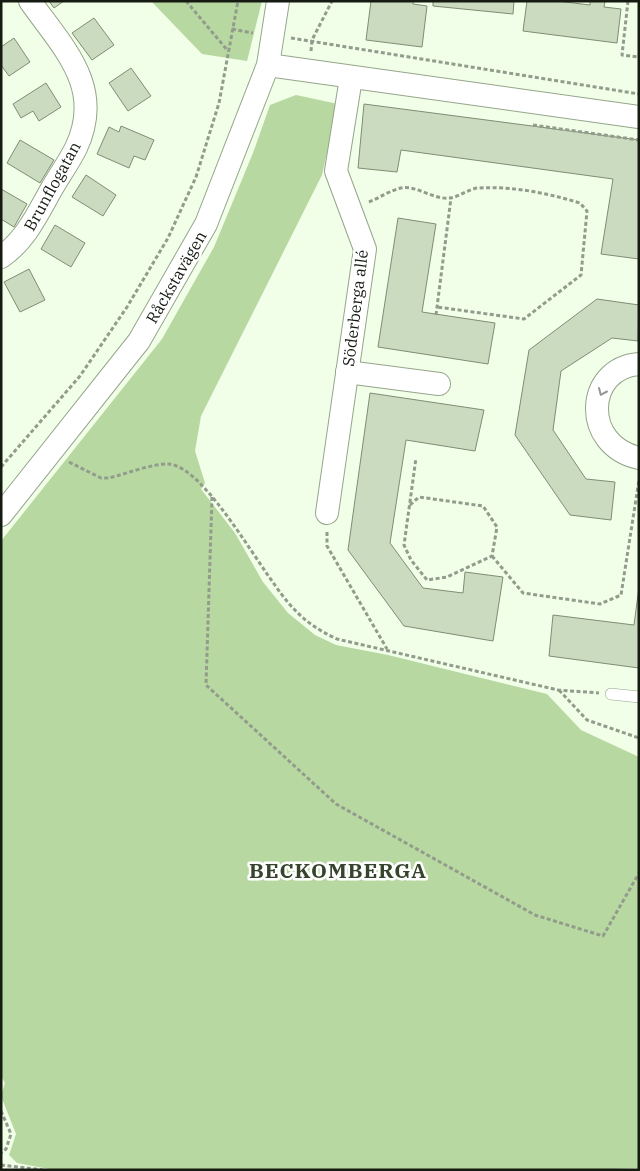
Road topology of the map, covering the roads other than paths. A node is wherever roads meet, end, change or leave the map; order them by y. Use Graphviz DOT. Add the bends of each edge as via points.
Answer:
graph roads {
  1 [pos="30,1"];
  2 [pos="278,1"];
  3 [pos="268,65"];
  4 [pos="351,78"];
  5 [pos="639,117"];
  6 [pos="1,257"];
  7 [pos="639,364"];
  8 [pos="347,372"];
  9 [pos="439,384"];
  10 [pos="639,458"];
  11 [pos="327,514"];
  12 [pos="1,515"];
  13 [pos="611,694"];
  14 [pos="639,697"];
  1 -- 6 [label="street, Brunflogatan" via="70,58 82,80 87,103 76,147 24,236"];
  2 -- 3 [label="street, Råckstavägen"];
  3 -- 4 [label="street"];
  3 -- 12 [label="street, Råckstavägen" via="206,224 139,341"];
  4 -- 5 [label="street"];
  4 -- 8 [label="street, Söderberga allé" via="336,171 364,249"];
  7 -- 10 [label="street, one-way" via="620,370 608,380 596,408 598,423 614,448"];
  8 -- 9 [label="street"];
  8 -- 11 [label="street, Söderberga allé"];
  13 -- 14 [label="lane"];
}
